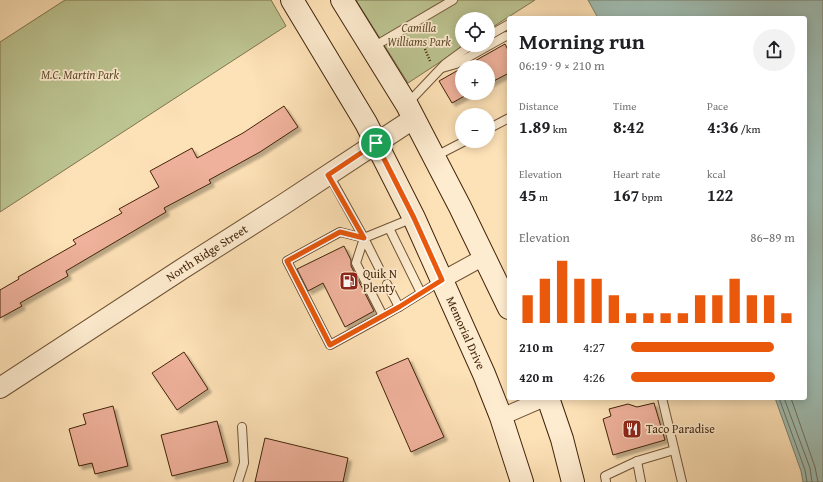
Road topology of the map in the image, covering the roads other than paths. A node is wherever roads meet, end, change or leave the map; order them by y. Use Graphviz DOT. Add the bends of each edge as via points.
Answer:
graph roads {
  1 [pos="292,0"];
  2 [pos="342,0"];
  3 [pos="453,0"];
  4 [pos="507,25"];
  5 [pos="495,32"];
  6 [pos="507,36"];
  7 [pos="372,48"];
  8 [pos="462,52"];
  9 [pos="440,69"];
  10 [pos="410,112"];
  11 [pos="507,119"];
  12 [pos="495,125"];
  13 [pos="376,143"];
  14 [pos="455,146"];
  15 [pos="433,157"];
  16 [pos="328,175"];
  17 [pos="414,218"];
  18 [pos="389,228"];
  19 [pos="364,238"];
  20 [pos="484,257"];
  21 [pos="379,268"];
  22 [pos="442,280"];
  23 [pos="387,284"];
  24 [pos="421,293"];
  25 [pos="507,304"];
  26 [pos="399,307"];
  27 [pos="383,316"];
  28 [pos="0,388"];
  29 [pos="542,400"];
  30 [pos="548,400"];
  31 [pos="662,400"];
  32 [pos="501,417"];
  33 [pos="242,427"];
  34 [pos="674,450"];
  35 [pos="637,461"];
  36 [pos="520,480"];
  37 [pos="238,482"];
  38 [pos="573,482"];
  39 [pos="606,482"];
  40 [pos="641,482"];
  41 [pos="682,482"];
  1 -- 13 [label="main road, Memorial Drive"];
  2 -- 7 [label="main road"];
  3 -- 7 [label="lane"];
  4 -- 5 [label="lane"];
  6 -- 9 [label="lane" via="456,64"];
  7 -- 10 [label="main road"];
  8 -- 9 [label="lane"];
  9 -- 10 [label="lane"];
  10 -- 13 [label="street, North Ridge Street"];
  10 -- 15 [label="main road"];
  11 -- 12 [label="lane"];
  13 -- 16 [label="street, North Ridge Street"];
  13 -- 17 [label="main road, Memorial Drive"];
  14 -- 15 [label="lane"];
  15 -- 20 [label="main road"];
  16 -- 19 [label="lane"];
  16 -- 28 [label="street, North Ridge Street"];
  17 -- 18 [label="lane"];
  17 -- 22 [label="main road, Memorial Drive"];
  18 -- 19 [label="lane"];
  18 -- 24 [label="lane"];
  19 -- 21 [label="lane"];
  19 -- 27 [label="lane" via="356,263"];
  19 -- 27 [label="lane" via="340,232 287,261 330,345"];
  20 -- 22 [label="street"];
  20 -- 25 [label="main road"];
  22 -- 24 [label="lane"];
  22 -- 32 [label="main road, Memorial Drive"];
  23 -- 26 [label="lane"];
  24 -- 26 [label="lane"];
  26 -- 27 [label="lane"];
  29 -- 32 [label="street"];
  30 -- 38 [label="main road" via="562,439"];
  31 -- 34 [label="lane"];
  32 -- 36 [label="main road, Memorial Drive"];
  33 -- 37 [label="lane" via="244,463"];
  34 -- 35 [label="lane"];
  34 -- 41 [label="lane"];
  35 -- 39 [label="lane" via="605,476"];
  35 -- 40 [label="lane"];
}
